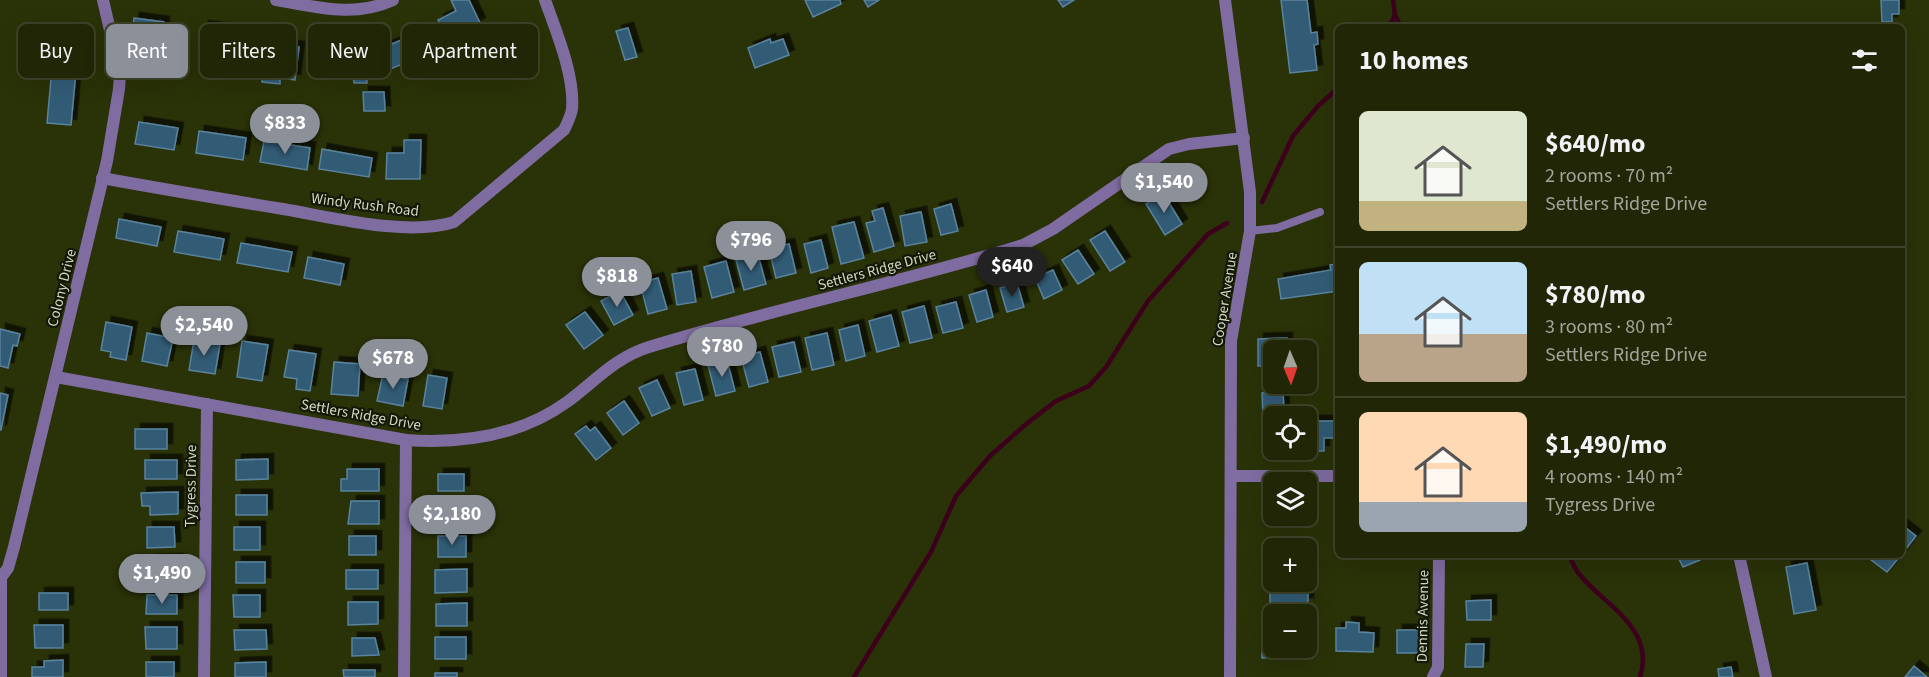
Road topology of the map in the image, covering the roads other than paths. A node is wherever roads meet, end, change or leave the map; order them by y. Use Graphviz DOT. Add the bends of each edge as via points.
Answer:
graph roads {
  1 [pos="104,0"];
  2 [pos="276,0"];
  3 [pos="393,0"];
  4 [pos="545,0"];
  5 [pos="1225,0"];
  6 [pos="1244,138"];
  7 [pos="102,178"];
  8 [pos="1320,212"];
  9 [pos="1250,231"];
  10 [pos="56,377"];
  11 [pos="207,404"];
  12 [pos="406,440"];
  13 [pos="1231,476"];
  14 [pos="1335,476"];
  15 [pos="1439,558"];
  16 [pos="1739,558"];
  17 [pos="0,578"];
  18 [pos="1,677"];
  19 [pos="204,677"];
  20 [pos="404,677"];
  21 [pos="1230,677"];
  22 [pos="1433,677"];
  23 [pos="1767,677"];
  1 -- 7 [label="street, Colony Drive" via="120,74"];
  2 -- 3 [label="street" via="338,11 366,10"];
  4 -- 7 [label="street, Windy Rush Road" via="561,43 571,91 572,110 564,130 454,222 436,228 417,228 350,221"];
  5 -- 6 [label="street, Cooper Avenue"];
  6 -- 9 [label="street, Cooper Avenue"];
  6 -- 12 [label="street, Settlers Ridge Drive" via="1169,149 1023,246 629,354 566,403 512,430 463,441"];
  7 -- 10 [label="street, Colony Drive"];
  8 -- 9 [label="lane" via="1277,228"];
  9 -- 13 [label="street, Cooper Avenue" via="1231,341"];
  10 -- 11 [label="street, Settlers Ridge Drive"];
  10 -- 17 [label="street, Colony Drive" via="14,547 8,568"];
  11 -- 12 [label="street, Settlers Ridge Drive"];
  11 -- 19 [label="street, Tygress Drive"];
  12 -- 20 [label="street"];
  13 -- 14 [label="street"];
  13 -- 21 [label="street, Cooper Avenue"];
  15 -- 22 [label="street, Dennis Avenue" via="1438,667"];
  16 -- 23 [label="street"];
  17 -- 18 [label="street"];
}
